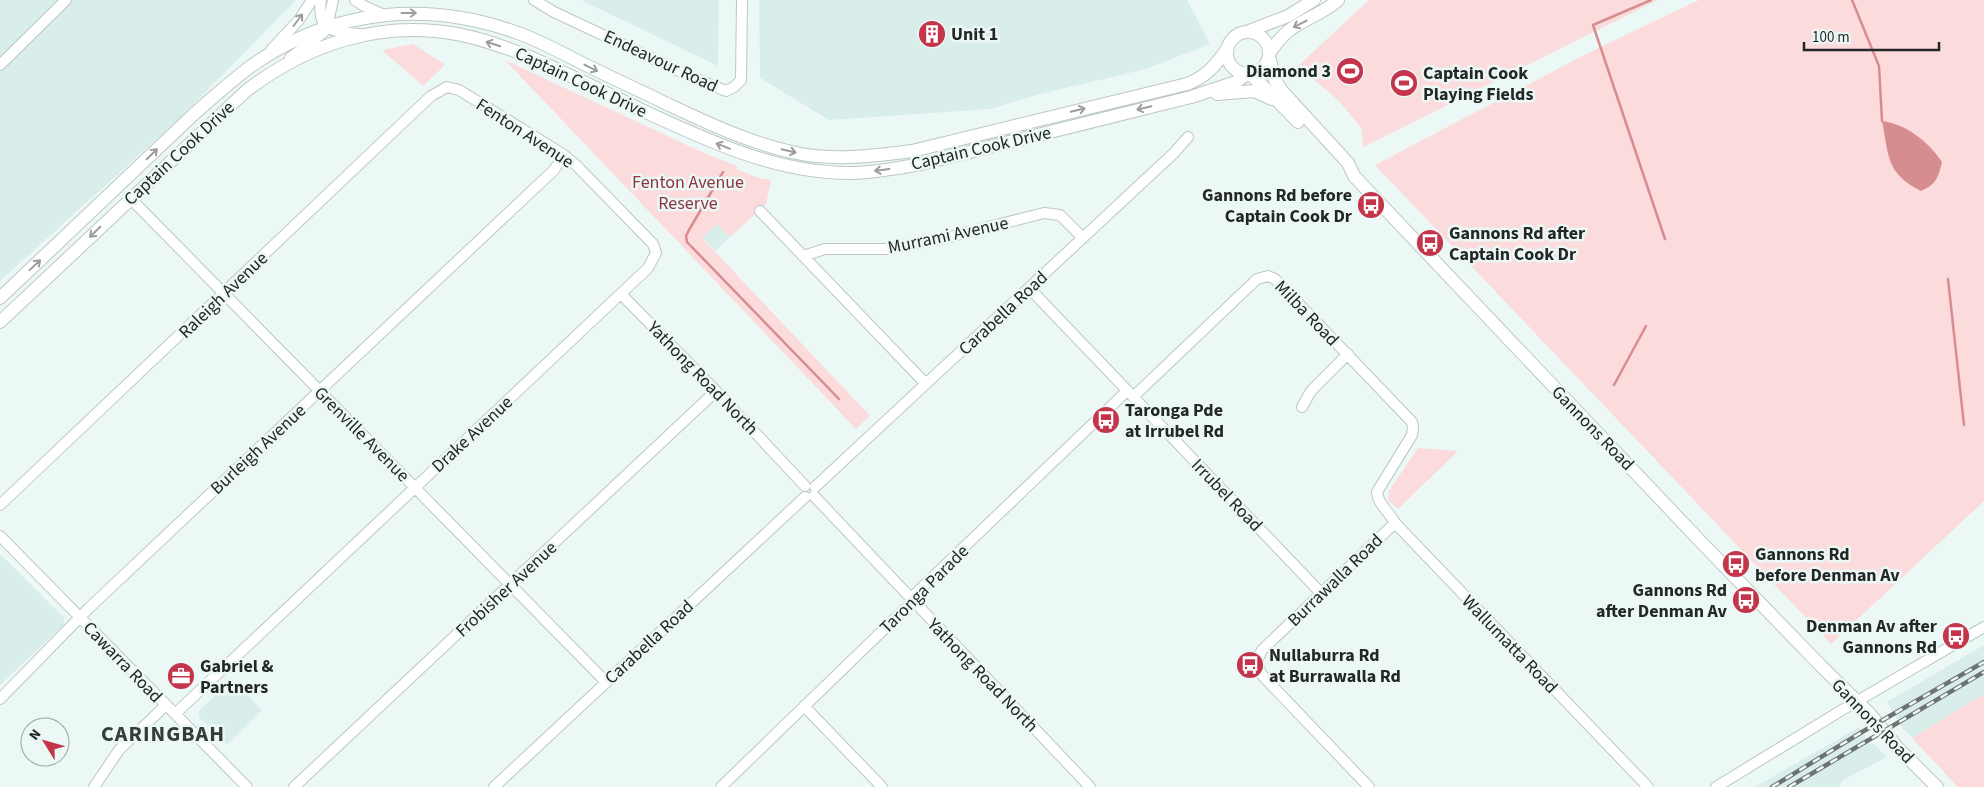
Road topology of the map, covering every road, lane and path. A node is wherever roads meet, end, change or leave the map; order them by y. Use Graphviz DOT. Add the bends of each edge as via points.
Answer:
graph roads {
  1 [pos="66,0"];
  2 [pos="312,0"];
  3 [pos="321,0"];
  4 [pos="333,0"];
  5 [pos="355,0"];
  6 [pos="534,0"];
  7 [pos="742,0"];
  8 [pos="1314,0"];
  9 [pos="1338,0"];
  10 [pos="382,14"];
  11 [pos="327,28"];
  12 [pos="1249,31"];
  13 [pos="364,35"];
  14 [pos="1227,49"];
  15 [pos="1270,54"];
  16 [pos="257,62"];
  17 [pos="0,65"];
  18 [pos="269,73"];
  19 [pos="1248,74"];
  20 [pos="447,87"];
  21 [pos="1191,97"];
  22 [pos="1283,106"];
  23 [pos="1188,136"];
  24 [pos="564,155"];
  25 [pos="1354,176"];
  26 [pos="117,188"];
  27 [pos="130,198"];
  28 [pos="760,211"];
  29 [pos="1083,238"];
  30 [pos="656,253"];
  31 [pos="803,256"];
  32 [pos="1030,289"];
  33 [pos="224,294"];
  34 [pos="621,294"];
  35 [pos="0,298"];
  36 [pos="0,322"];
  37 [pos="1348,354"];
  38 [pos="926,384"];
  39 [pos="319,391"];
  40 [pos="716,391"];
  41 [pos="1130,394"];
  42 [pos="1302,407"];
  43 [pos="415,488"];
  44 [pos="810,492"];
  45 [pos="1377,498"];
  46 [pos="0,506"];
  47 [pos="1395,523"];
  48 [pos="0,536"];
  49 [pos="510,586"];
  50 [pos="1320,592"];
  51 [pos="911,600"];
  52 [pos="80,618"];
  53 [pos="1984,628"];
  54 [pos="606,682"];
  55 [pos="0,699"];
  56 [pos="1857,701"];
  57 [pos="166,705"];
  58 [pos="804,706"];
  59 [pos="175,714"];
  60 [pos="1084,785"];
  61 [pos="94,787"];
  62 [pos="248,787"];
  63 [pos="294,787"];
  64 [pos="494,787"];
  65 [pos="721,787"];
  66 [pos="882,787"];
  67 [pos="1369,787"];
  68 [pos="1648,787"];
  69 [pos="1716,787"];
  70 [pos="1937,787"];
  1 -- 17 [label="street"];
  16 -- 2 [label="street, one-way" via="288,32"];
  3 -- 11 [label="street" via="320,14"];
  4 -- 11 [label="street"];
  5 -- 10 [label="street"];
  6 -- 7 [label="street, Endeavour Road" via="726,91 741,80"];
  8 -- 12 [label="main road" via="1288,16"];
  9 -- 15 [label="main road, one-way" via="1290,29 1277,41"];
  10 -- 11 [label="main road, Captain Cook Drive"];
  10 -- 14 [label="main road, Captain Cook Drive, one-way" via="434,14 487,23 548,46 730,133 766,146 830,157 912,151 1187,84 1212,70"];
  11 -- 13 [label="street"];
  11 -- 16 [label="main road, Captain Cook Drive"];
  11 -- 18 [label="street"];
  12 -- 14 [label="main road" via="1234,36"];
  12 -- 15 [label="main road" via="1264,37"];
  13 -- 18 [label="main road, Captain Cook Drive" via="319,48"];
  21 -- 13 [label="main road, Captain Cook Drive, one-way" via="921,164 849,173 769,162 728,148 490,42 423,30 390,30"];
  14 -- 19 [label="main road" via="1228,62 1232,67"];
  15 -- 19 [label="main road" via="1265,66"];
  15 -- 25 [label="main road, Gannons Road" via="1275,80 1282,91 1348,163"];
  26 -- 16 [label="main road, Captain Cook Drive, one-way" via="207,103"];
  18 -- 27 [label="main road, Captain Cook Drive" via="246,90"];
  19 -- 21 [label="main road, Captain Cook Drive" via="1236,82"];
  19 -- 22 [label="main road"];
  20 -- 24 [label="street, Fenton Avenue" via="459,90"];
  20 -- 33 [label="street, Raleigh Avenue" via="431,96"];
  21 -- 22 [label="main road" via="1254,91"];
  22 -- 25 [label="main road" via="1342,169"];
  23 -- 29 [label="street, Carabella Road"];
  24 -- 30 [label="street, Fenton Avenue" via="654,244"];
  24 -- 39 [label="street, Burleigh Avenue" via="554,170"];
  25 -- 56 [label="main road, Gannons Road" via="1701,542"];
  26 -- 27 [label="main road, Grenville Avenue"];
  35 -- 26 [label="main road, Captain Cook Drive, one-way"];
  27 -- 33 [label="street, Grenville Avenue"];
  27 -- 36 [label="main road, Captain Cook Drive, one-way"];
  28 -- 31 [label="street"];
  29 -- 31 [label="street, Murrami Avenue" via="1060,215 1044,213 941,239 885,249 825,249"];
  29 -- 32 [label="street, Carabella Road"];
  30 -- 34 [label="street, Drake Avenue" via="648,268"];
  31 -- 38 [label="street"];
  32 -- 38 [label="street, Carabella Road"];
  32 -- 41 [label="street, Irrubel Road"];
  33 -- 39 [label="street, Grenville Avenue"];
  33 -- 46 [label="street, Raleigh Avenue"];
  34 -- 40 [label="street, Yathong Road North"];
  34 -- 43 [label="street, Drake Avenue"];
  37 -- 41 [label="street, Milba Road" via="1275,279 1261,276"];
  37 -- 42 [label="street" via="1311,391"];
  37 -- 45 [label="street, Milba Road" via="1410,419 1414,428 1378,489"];
  38 -- 44 [label="street, Carabella Road"];
  39 -- 43 [label="street, Grenville Avenue"];
  39 -- 52 [label="street, Burleigh Avenue"];
  40 -- 44 [label="street, Yathong Road North"];
  40 -- 49 [label="street, Frobisher Avenue"];
  41 -- 50 [label="street, Irrubel Road"];
  41 -- 51 [label="street, Taronga Parade"];
  43 -- 49 [label="street, Grenville Avenue"];
  43 -- 59 [label="street, Drake Avenue"];
  44 -- 51 [label="street, Yathong Road North"];
  44 -- 54 [label="street, Carabella Road"];
  45 -- 47 [label="street, Wallumatta Road"];
  47 -- 50 [label="street, Burrawalla Road"];
  47 -- 68 [label="street, Wallumatta Road"];
  48 -- 52 [label="street, Cawarra Road"];
  49 -- 54 [label="street, Grenville Avenue"];
  49 -- 63 [label="street, Frobisher Avenue"];
  50 -- 67 [label="street, Burrawalla Road" via="1262,650 1257,661 1261,674"];
  51 -- 58 [label="street, Taronga Parade"];
  51 -- 60 [label="street, Yathong Road North"];
  52 -- 55 [label="street, Burleigh Avenue"];
  52 -- 57 [label="street, Cawarra Road"];
  53 -- 56 [label="street"];
  54 -- 64 [label="street, Carabella Road"];
  56 -- 69 [label="street"];
  56 -- 70 [label="main road, Gannons Road"];
  57 -- 59 [label="street, Cawarra Road"];
  57 -- 61 [label="street" via="119,750"];
  58 -- 65 [label="street, Taronga Parade"];
  58 -- 66 [label="street"];
  59 -- 62 [label="street, Cawarra Road"];
}
